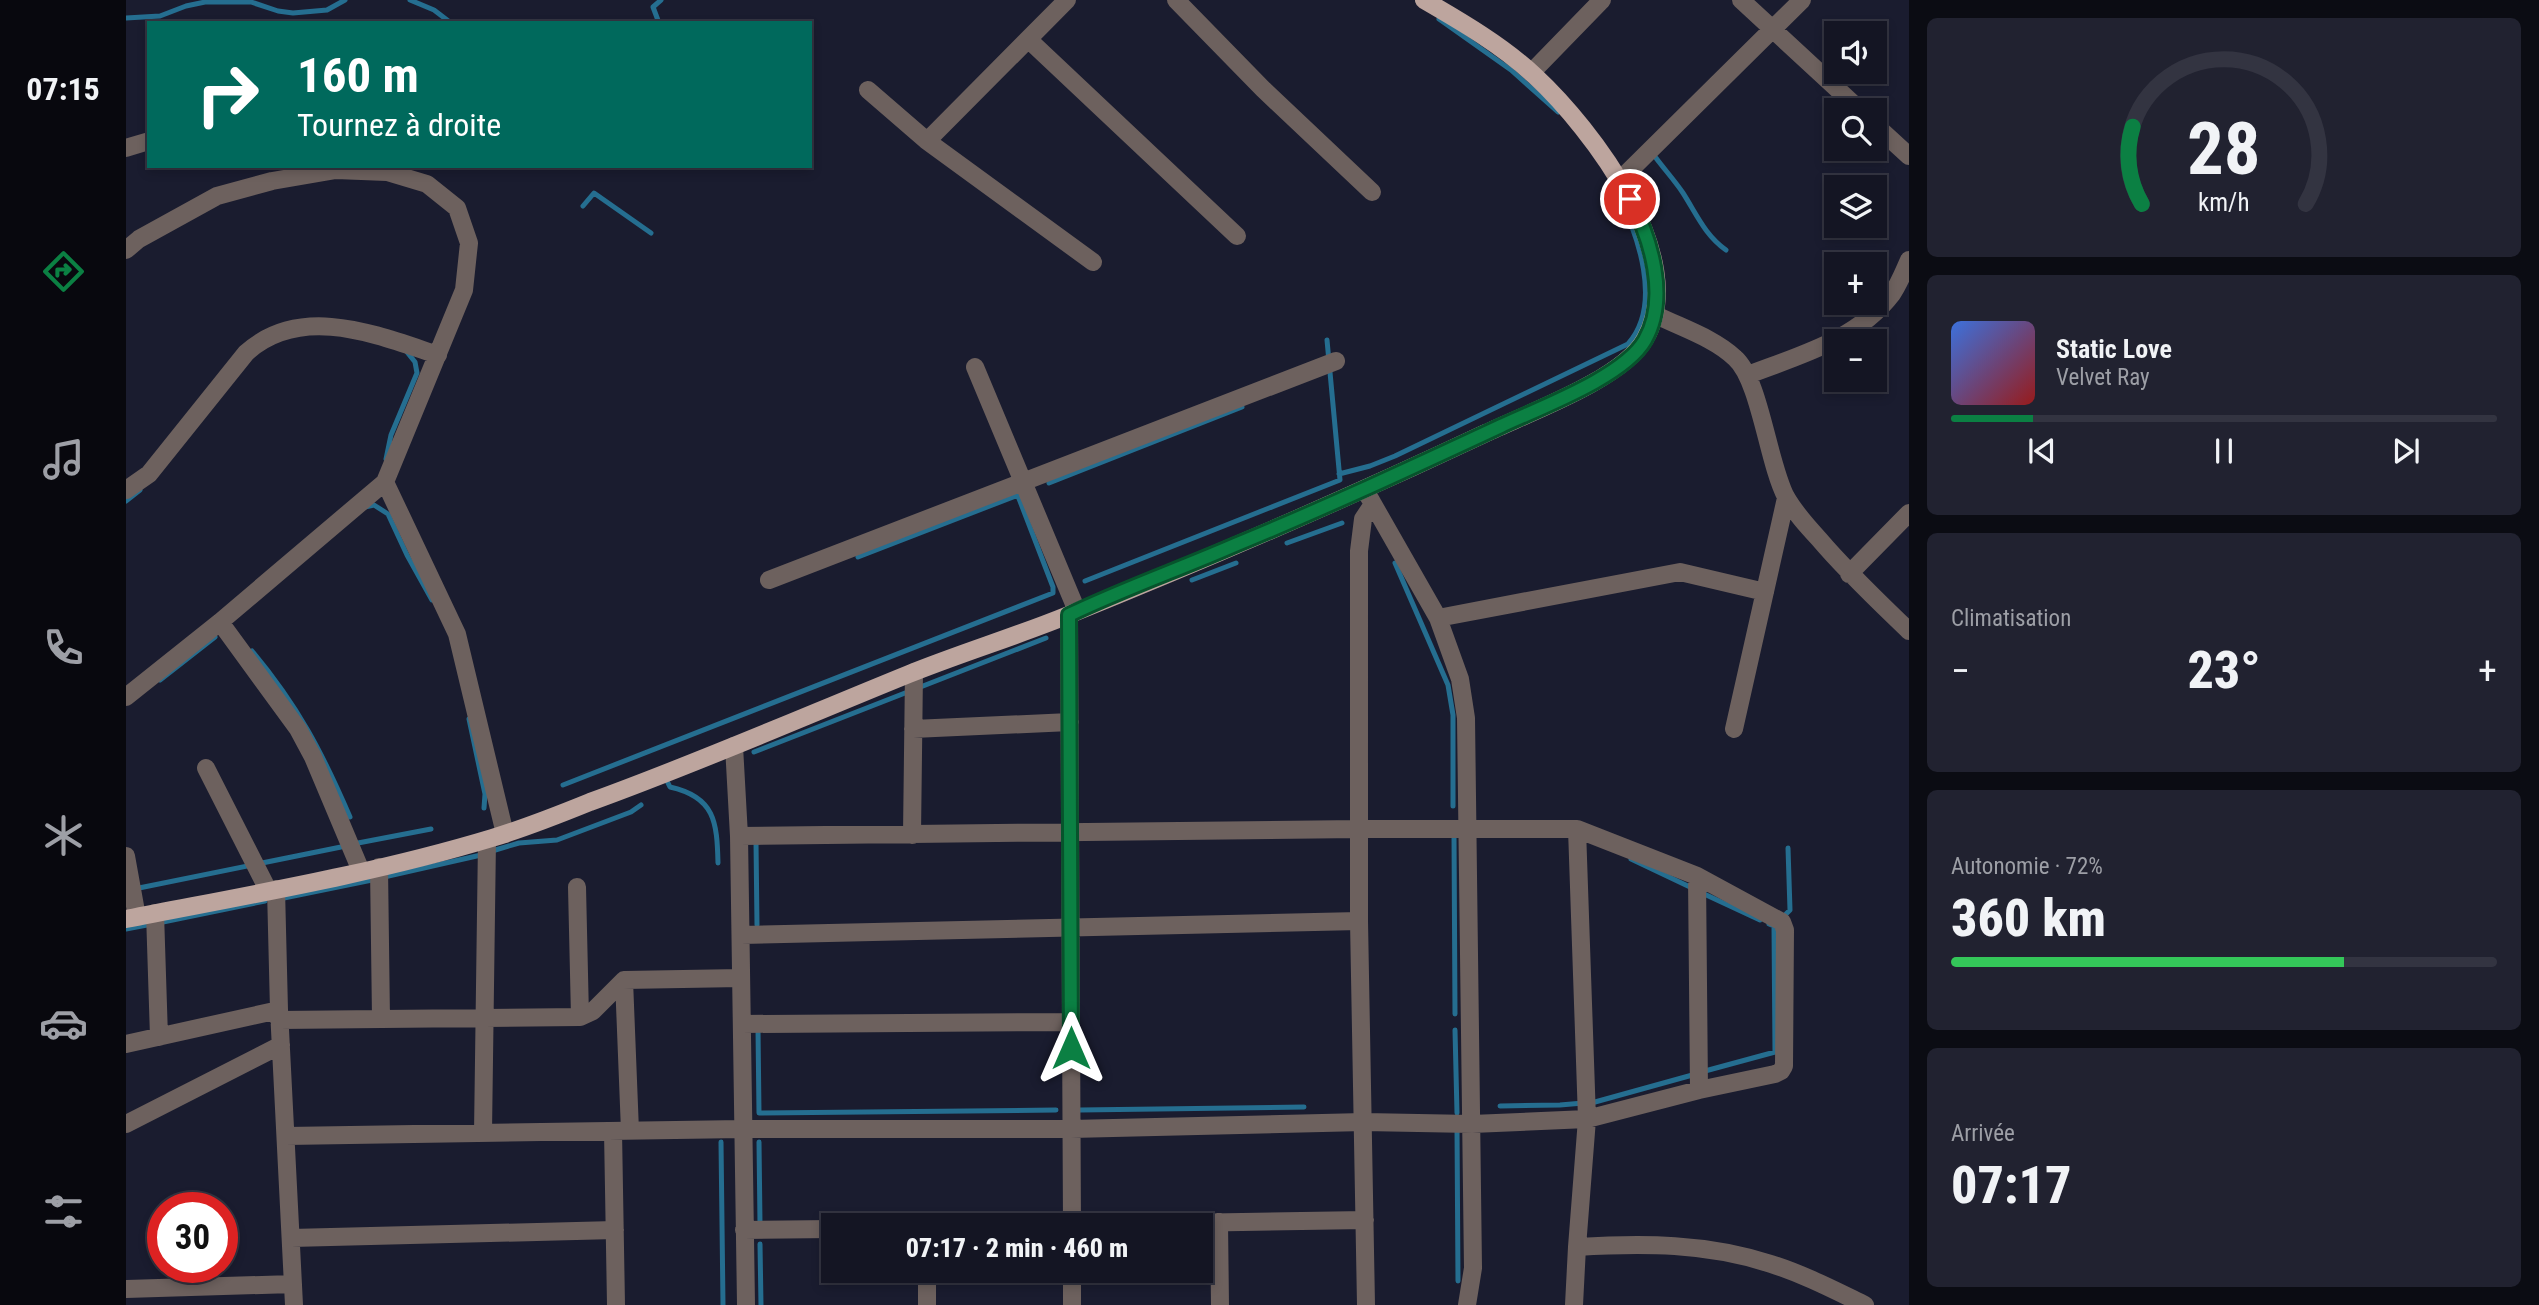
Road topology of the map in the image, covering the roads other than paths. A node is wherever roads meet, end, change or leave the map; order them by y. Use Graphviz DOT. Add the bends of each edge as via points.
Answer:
graph roads {
  1 [pos="1066,0"];
  2 [pos="1176,0"];
  3 [pos="1424,0"];
  4 [pos="1602,0"];
  5 [pos="1741,0"];
  6 [pos="1802,0"];
  7 [pos="1774,30"];
  8 [pos="1029,40"];
  9 [pos="1532,72"];
  10 [pos="868,90"];
  11 [pos="1847,98"];
  12 [pos="1887,136"];
  13 [pos="927,141"];
  14 [pos="147,142"];
  15 [pos="126,148"];
  16 [pos="1909,156"];
  17 [pos="1620,180"];
  18 [pos="1372,192"];
  19 [pos="1237,236"];
  20 [pos="126,250"];
  21 [pos="1909,260"];
  22 [pos="1093,262"];
  23 [pos="1656,315"];
  24 [pos="438,355"];
  25 [pos="1336,361"];
  26 [pos="975,367"];
  27 [pos="1748,375"];
  28 [pos="1024,481"];
  29 [pos="385,482"];
  30 [pos="126,490"];
  31 [pos="1369,497"];
  32 [pos="1786,498"];
  33 [pos="1909,513"];
  34 [pos="1849,574"];
  35 [pos="769,580"];
  36 [pos="1765,592"];
  37 [pos="1073,613"];
  38 [pos="1438,618"];
  39 [pos="220,622"];
  40 [pos="1909,631"];
  41 [pos="914,672"];
  42 [pos="126,697"];
  43 [pos="1070,722"];
  44 [pos="914,729"];
  45 [pos="1734,729"];
  46 [pos="734,746"];
  47 [pos="206,768"];
  48 [pos="1359,828"];
  49 [pos="1468,829"];
  50 [pos="1577,829"];
  51 [pos="505,834"];
  52 [pos="1070,834"];
  53 [pos="912,835"];
  54 [pos="739,836"];
  55 [pos="487,840"];
  56 [pos="126,856"];
  57 [pos="370,869"];
  58 [pos="1697,876"];
  59 [pos="578,887"];
  60 [pos="272,890"];
  61 [pos="155,914"];
  62 [pos="131,918"];
  63 [pos="1359,921"];
  64 [pos="1072,926"];
  65 [pos="741,935"];
  66 [pos="741,978"];
  67 [pos="624,980"];
  68 [pos="279,1015"];
  69 [pos="580,1017"];
  70 [pos="484,1018"];
  71 [pos="381,1019"];
  72 [pos="1072,1022"];
  73 [pos="742,1024"];
  74 [pos="159,1037"];
  75 [pos="126,1044"];
  76 [pos="281,1045"];
  77 [pos="1699,1090"];
  78 [pos="1587,1119"];
  79 [pos="1364,1122"];
  80 [pos="126,1124"];
  81 [pos="1472,1124"];
  82 [pos="742,1129"];
  83 [pos="1071,1129"];
  84 [pos="622,1131"];
  85 [pos="482,1133"];
  86 [pos="286,1136"];
  87 [pos="1072,1213"];
  88 [pos="1365,1220"];
  89 [pos="1213,1222"];
  90 [pos="1219,1222"];
  91 [pos="821,1229"];
  92 [pos="615,1230"];
  93 [pos="744,1230"];
  94 [pos="291,1238"];
  95 [pos="1577,1247"];
  96 [pos="927,1283"];
  97 [pos="1072,1283"];
  98 [pos="293,1284"];
  99 [pos="126,1289"];
  100 [pos="294,1305"];
  101 [pos="616,1305"];
  102 [pos="746,1305"];
  103 [pos="927,1305"];
  104 [pos="1072,1305"];
  105 [pos="1220,1305"];
  106 [pos="1366,1305"];
  107 [pos="1467,1305"];
  108 [pos="1574,1305"];
  109 [pos="1865,1305"];
  1 -- 8 [label="street"];
  2 -- 18 [label="street"];
  3 -- 9 [label="main road"];
  4 -- 9 [label="street"];
  5 -- 7 [label="street"];
  6 -- 7 [label="street"];
  7 -- 11 [label="street"];
  7 -- 17 [label="street"];
  8 -- 13 [label="street"];
  8 -- 19 [label="street"];
  9 -- 17 [label="main road" via="1590,135"];
  10 -- 13 [label="street"];
  12 -- 16 [label="street"];
  13 -- 22 [label="street"];
  14 -- 15 [label="street"];
  17 -- 23 [label="main road" via="1640,218 1650,251"];
  20 -- 24 [label="street" via="217,196 272,181 336,170 387,172 427,184 457,208 469,243 464,290"];
  21 -- 27 [label="street" via="1894,292 1853,331"];
  23 -- 27 [label="street" via="1719,346 1737,359"];
  23 -- 31 [label="main road" via="1644,342 1628,360"];
  24 -- 29 [label="street"];
  24 -- 30 [label="street" via="369,332 340,328 285,329 261,339 149,474"];
  25 -- 28 [label="street"];
  26 -- 28 [label="street"];
  27 -- 32 [label="street"];
  28 -- 35 [label="street"];
  28 -- 37 [label="street"];
  29 -- 39 [label="street"];
  29 -- 51 [label="street" via="457,634"];
  31 -- 37 [label="main road"];
  31 -- 38 [label="street"];
  31 -- 48 [label="street" via="1359,551"];
  32 -- 34 [label="street"];
  32 -- 36 [label="street"];
  33 -- 34 [label="street"];
  34 -- 40 [label="street"];
  36 -- 38 [label="street" via="1680,572"];
  36 -- 45 [label="street"];
  37 -- 41 [label="main road"];
  37 -- 43 [label="street"];
  38 -- 49 [label="street" via="1460,679 1464,705"];
  39 -- 42 [label="street"];
  39 -- 57 [label="street" via="298,730"];
  41 -- 44 [label="street"];
  41 -- 46 [label="main road"];
  43 -- 44 [label="street"];
  43 -- 52 [label="street"];
  44 -- 53 [label="street"];
  46 -- 51 [label="main road"];
  46 -- 54 [label="street"];
  47 -- 60 [label="street"];
  48 -- 49 [label="street"];
  48 -- 52 [label="street"];
  48 -- 63 [label="street"];
  49 -- 50 [label="street"];
  49 -- 81 [label="street"];
  50 -- 58 [label="street"];
  50 -- 78 [label="street"];
  51 -- 55 [label="main road"];
  52 -- 53 [label="street"];
  52 -- 64 [label="street"];
  53 -- 54 [label="street"];
  54 -- 65 [label="street"];
  55 -- 57 [label="main road"];
  55 -- 70 [label="street"];
  56 -- 62 [label="street"];
  57 -- 60 [label="main road"];
  57 -- 71 [label="street"];
  58 -- 77 [label="street"];
  58 -- 77 [label="street" via="1777,917 1785,930 1784,1066 1781,1071"];
  59 -- 69 [label="street"];
  60 -- 61 [label="main road"];
  60 -- 68 [label="street"];
  61 -- 62 [label="main road"];
  61 -- 74 [label="street"];
  63 -- 64 [label="street"];
  63 -- 79 [label="street"];
  64 -- 65 [label="street"];
  64 -- 72 [label="street"];
  65 -- 66 [label="street"];
  66 -- 67 [label="street"];
  66 -- 73 [label="street"];
  67 -- 69 [label="street" via="593,1011"];
  67 -- 84 [label="street"];
  68 -- 71 [label="street"];
  68 -- 74 [label="street"];
  68 -- 76 [label="street"];
  69 -- 70 [label="street"];
  70 -- 71 [label="street"];
  70 -- 85 [label="street"];
  72 -- 73 [label="street"];
  72 -- 83 [label="street"];
  73 -- 82 [label="street"];
  74 -- 75 [label="street"];
  76 -- 80 [label="street"];
  76 -- 86 [label="street"];
  77 -- 78 [label="street"];
  78 -- 81 [label="street"];
  78 -- 95 [label="street"];
  79 -- 81 [label="street"];
  79 -- 83 [label="street"];
  79 -- 88 [label="street"];
  81 -- 107 [label="street" via="1473,1269"];
  82 -- 83 [label="street"];
  82 -- 84 [label="street"];
  82 -- 93 [label="street"];
  83 -- 87 [label="street"];
  84 -- 85 [label="street"];
  84 -- 92 [label="street"];
  85 -- 86 [label="street"];
  86 -- 94 [label="street"];
  88 -- 90 [label="street"];
  88 -- 106 [label="street"];
  89 -- 90 [label="street"];
  90 -- 105 [label="street"];
  91 -- 93 [label="street"];
  92 -- 94 [label="street"];
  92 -- 101 [label="street"];
  93 -- 102 [label="street"];
  94 -- 98 [label="street"];
  95 -- 108 [label="street"];
  95 -- 109 [label="street" via="1656,1244 1740,1255 1808,1278"];
  96 -- 103 [label="street"];
  97 -- 104 [label="street"];
  98 -- 99 [label="street"];
  98 -- 100 [label="street"];
}
